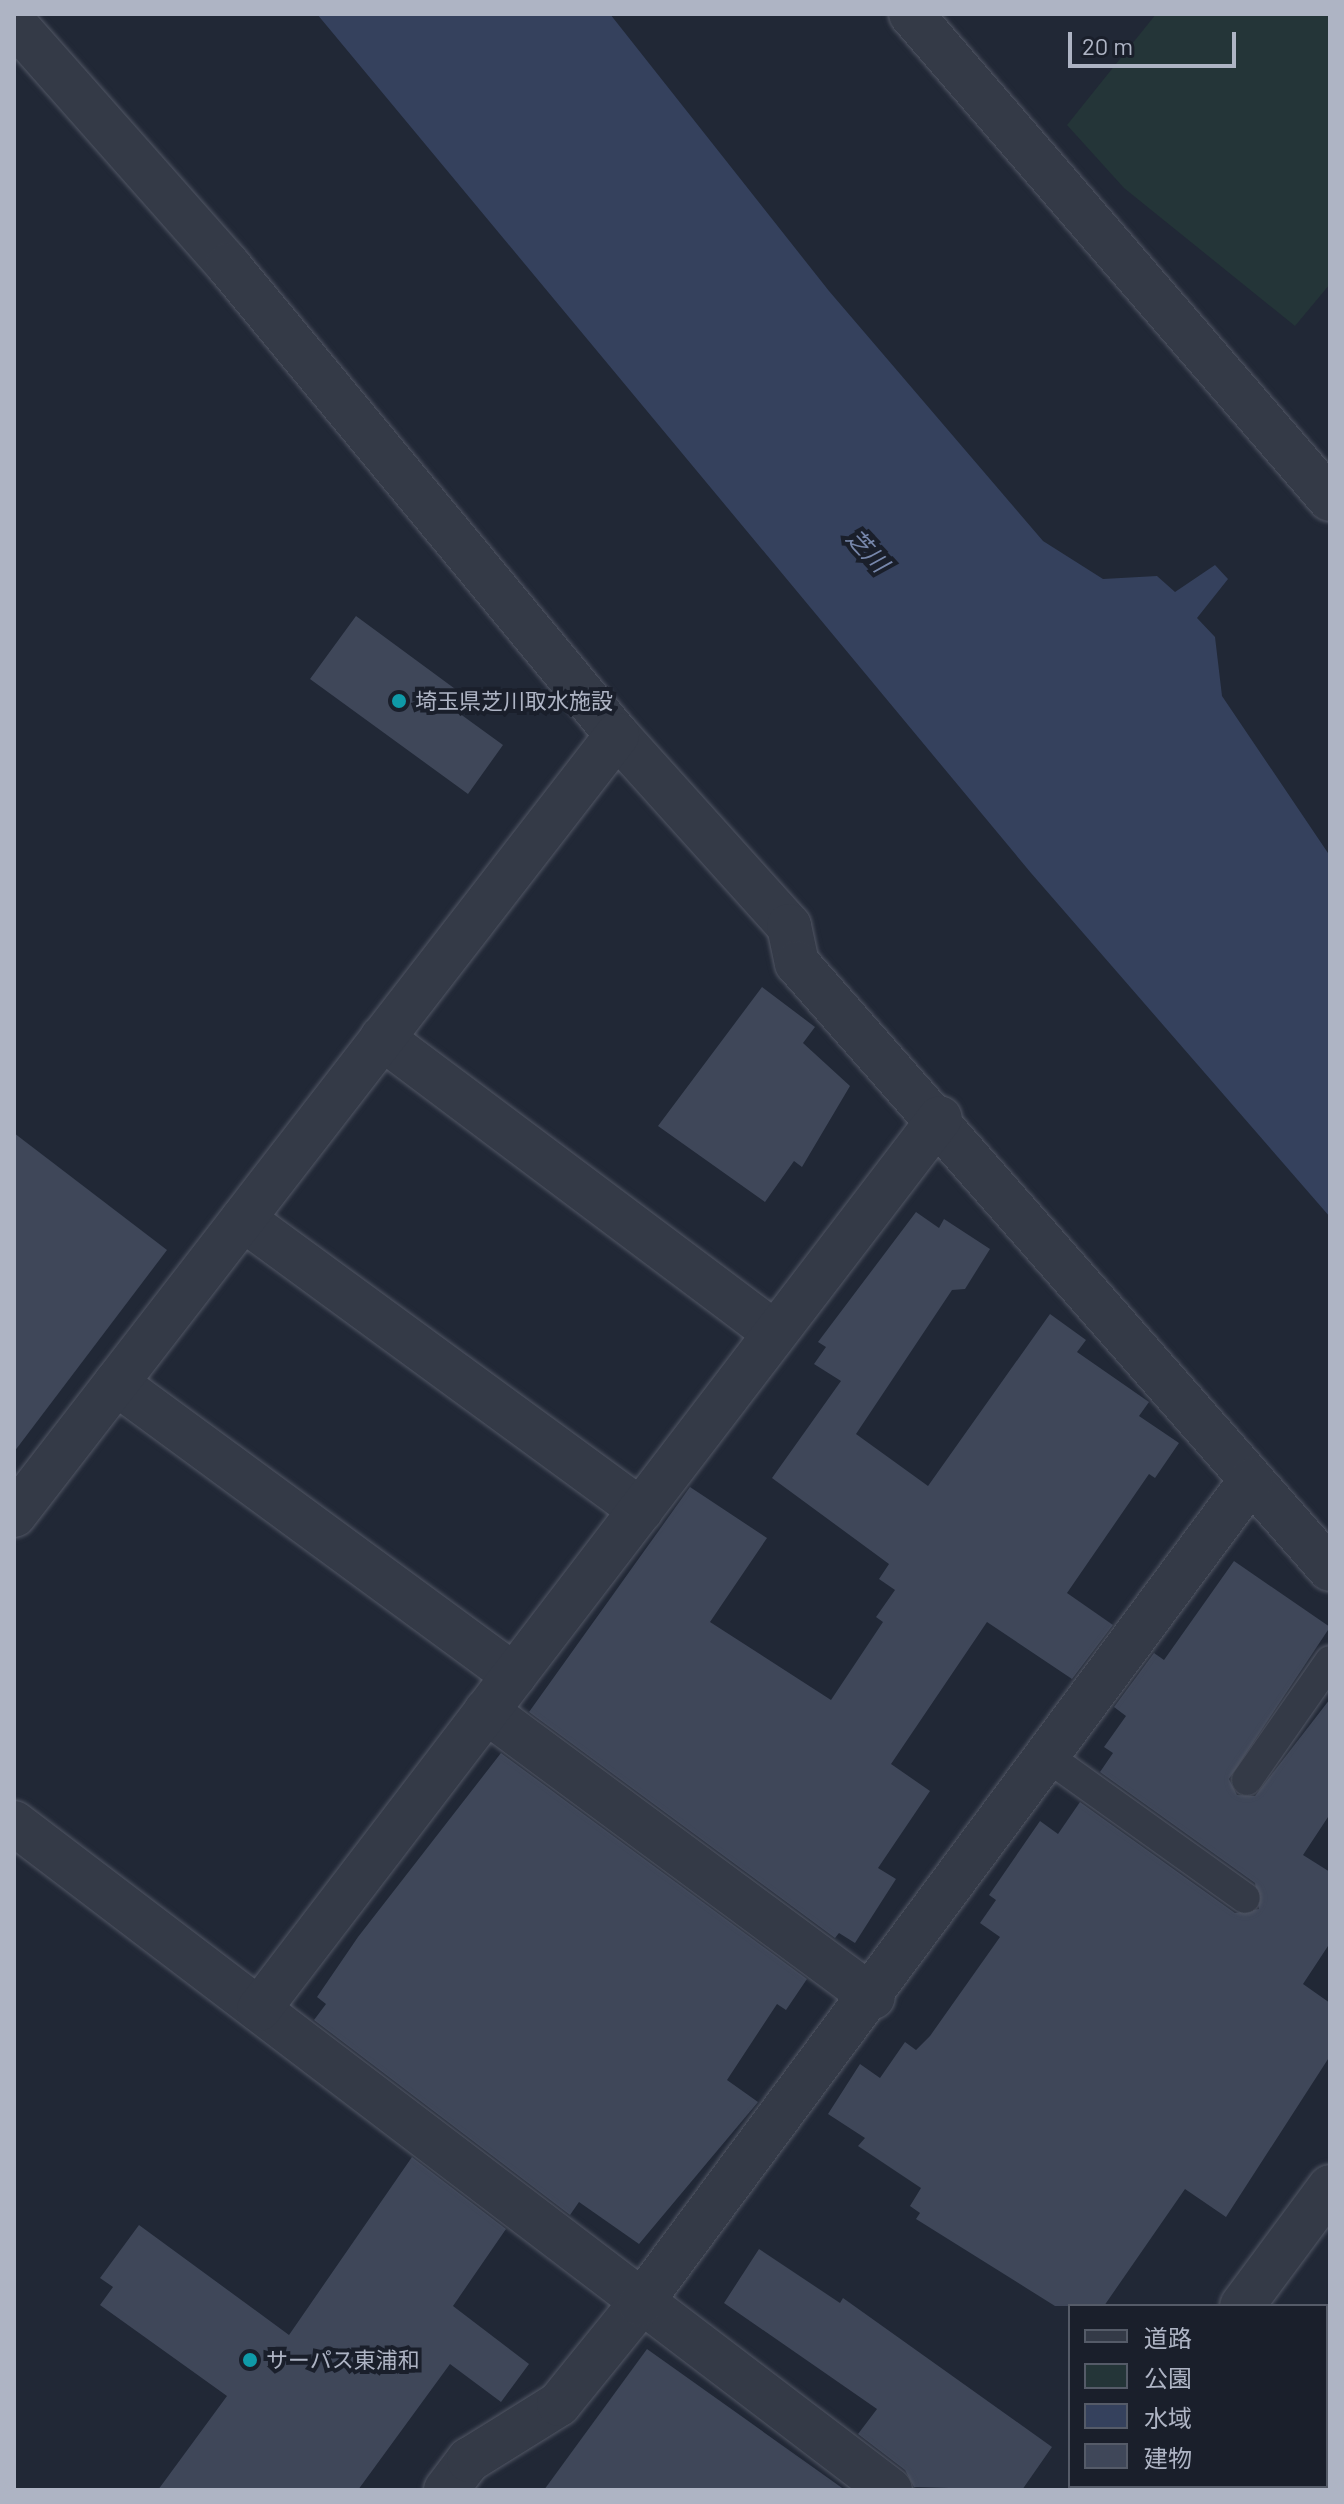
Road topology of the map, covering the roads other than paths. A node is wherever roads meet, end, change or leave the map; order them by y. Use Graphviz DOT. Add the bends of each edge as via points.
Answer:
graph roads {
  1 [pos="911,14"];
  2 [pos="14,23"];
  3 [pos="1330,499"];
  4 [pos="617,735"];
  5 [pos="382,1038"];
  6 [pos="940,1118"];
  7 [pos="243,1219"];
  8 [pos="775,1333"];
  9 [pos="116,1383"];
  10 [pos="1251,1480"];
  11 [pos="641,1510"];
  12 [pos="14,1515"];
  13 [pos="1330,1569"];
  14 [pos="1330,1661"];
  15 [pos="514,1675"];
  16 [pos="486,1711"];
  17 [pos="1048,1757"];
  18 [pos="1247,1780"];
  19 [pos="14,1823"];
  20 [pos="1245,1898"];
  21 [pos="873,1997"];
  22 [pos="259,2009"];
  23 [pos="1330,2187"];
  24 [pos="640,2304"];
  25 [pos="1243,2304"];
  26 [pos="446,2490"];
  27 [pos="890,2490"];
  1 -- 3 [label="street"];
  2 -- 4 [label="street" via="228,265"];
  4 -- 5 [label="street"];
  4 -- 6 [label="street" via="789,926 797,963"];
  5 -- 7 [label="street"];
  5 -- 8 [label="street"];
  6 -- 8 [label="street"];
  6 -- 10 [label="street"];
  7 -- 9 [label="street"];
  7 -- 11 [label="street"];
  8 -- 11 [label="street"];
  9 -- 12 [label="street"];
  9 -- 15 [label="street"];
  10 -- 13 [label="street"];
  10 -- 17 [label="street"];
  11 -- 15 [label="street"];
  14 -- 18 [label="lane"];
  15 -- 16 [label="street"];
  16 -- 21 [label="street"];
  16 -- 22 [label="street"];
  17 -- 20 [label="lane"];
  17 -- 21 [label="street"];
  19 -- 22 [label="street"];
  21 -- 24 [label="street"];
  22 -- 24 [label="street"];
  23 -- 25 [label="street"];
  24 -- 26 [label="street" via="559,2404 469,2460"];
  24 -- 27 [label="street"];
}
